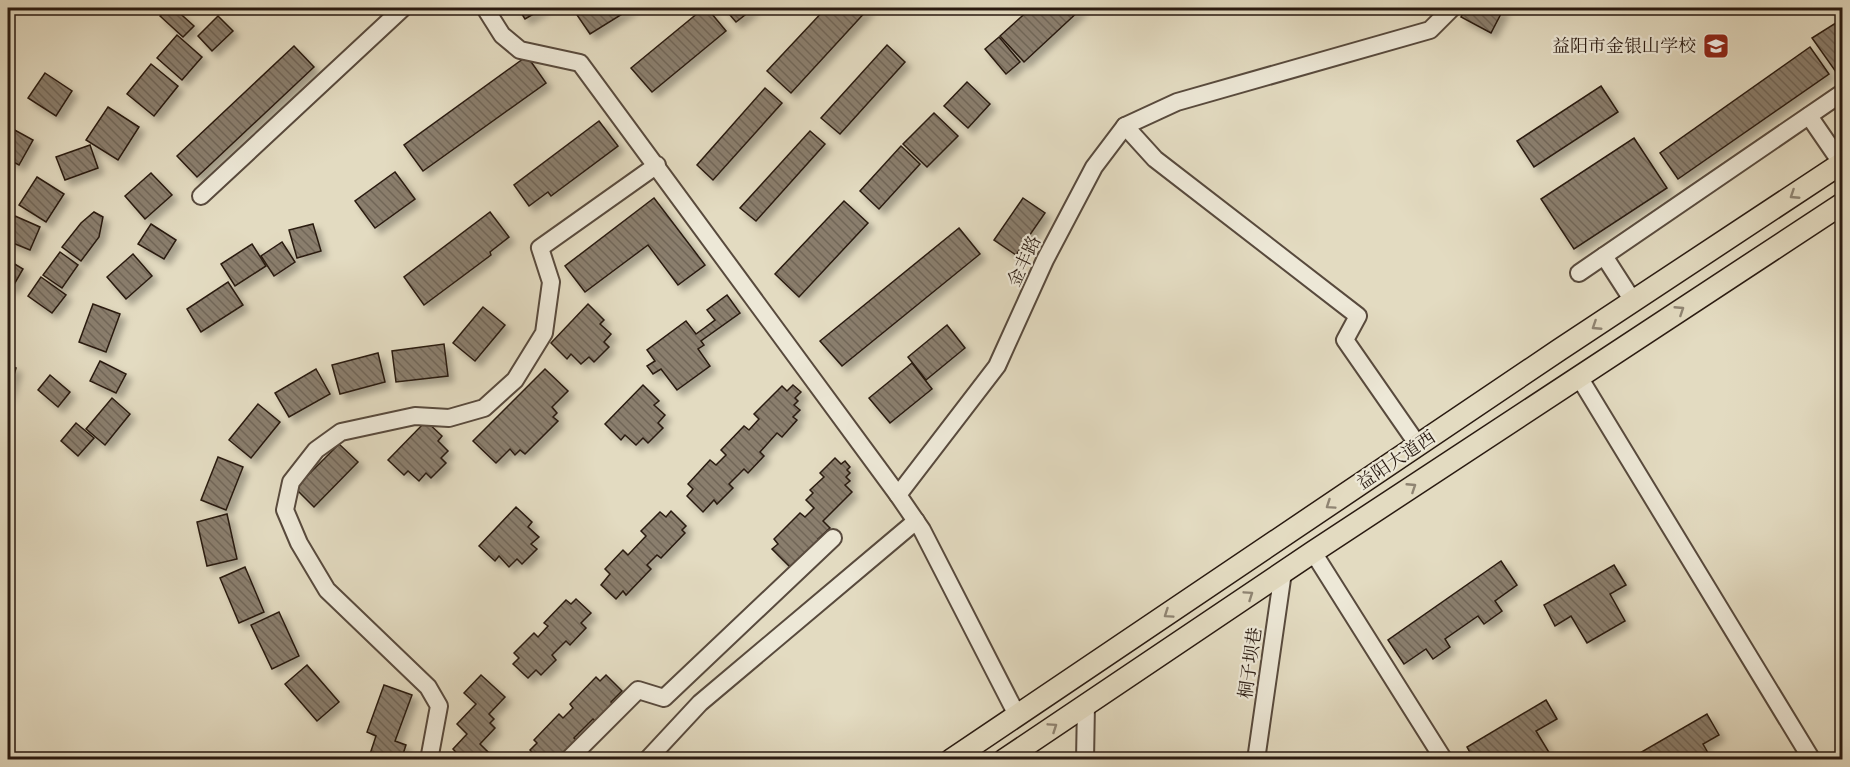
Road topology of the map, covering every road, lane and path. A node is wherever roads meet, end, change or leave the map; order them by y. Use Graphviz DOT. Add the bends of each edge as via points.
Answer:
graph roads {
  1 [pos="404,8"];
  2 [pos="485,8"];
  3 [pos="1452,8"];
  4 [pos="1842,93"];
  5 [pos="1809,116"];
  6 [pos="1125,126"];
  7 [pos="1842,163"];
  8 [pos="657,165"];
  9 [pos="201,196"];
  10 [pos="1842,204"];
  11 [pos="1604,256"];
  12 [pos="1579,273"];
  13 [pos="1633,302"];
  14 [pos="1579,377"];
  15 [pos="1418,445"];
  16 [pos="898,495"];
  17 [pos="916,521"];
  18 [pos="833,538"];
  19 [pos="1313,552"];
  20 [pos="1283,572"];
  21 [pos="1086,704"];
  22 [pos="1017,715"];
  23 [pos="429,759"];
  24 [pos="568,759"];
  25 [pos="647,759"];
  26 [pos="951,759"];
  27 [pos="1004,759"];
  28 [pos="1085,759"];
  29 [pos="1256,759"];
  30 [pos="1444,759"];
  31 [pos="1812,759"];
  1 -- 9 [label="street"];
  2 -- 8 [label="street" via="502,35 520,50 580,63"];
  3 -- 6 [label="street, 金丰路" via="1430,30 1177,102"];
  4 -- 5 [label="street"];
  5 -- 7 [label="street"];
  5 -- 11 [label="street"];
  6 -- 15 [label="street" via="1155,159 1358,315 1345,340"];
  6 -- 16 [label="street, 金丰路" via="1094,167 1045,260 997,366"];
  7 -- 13 [label="main road, 益阳大道西, one-way"];
  8 -- 16 [label="street"];
  8 -- 23 [label="street" via="540,248 551,282 544,333 515,380 484,408 449,418 415,416 341,432 316,450 291,482 285,510 298,543 327,590 428,687 439,706"];
  14 -- 10 [label="main road, 益阳大道西, one-way"];
  11 -- 12 [label="street"];
  11 -- 13 [label="street"];
  13 -- 15 [label="main road, 益阳大道西, one-way"];
  19 -- 14 [label="main road, 益阳大道西, one-way"];
  14 -- 31 [label="street"];
  15 -- 22 [label="main road, 益阳大道西, one-way"];
  16 -- 17 [label="street"];
  17 -- 22 [label="street"];
  17 -- 25 [label="street" via="699,703"];
  18 -- 24 [label="street" via="664,698 638,690"];
  19 -- 20 [label="main road, 益阳大道西"];
  19 -- 30 [label="street"];
  21 -- 20 [label="main road, 益阳大道西, one-way"];
  20 -- 29 [label="street, 桐子坝巷"];
  27 -- 21 [label="main road, 益阳大道西, one-way"];
  21 -- 28 [label="street"];
  22 -- 26 [label="main road, 益阳大道西"];
}
